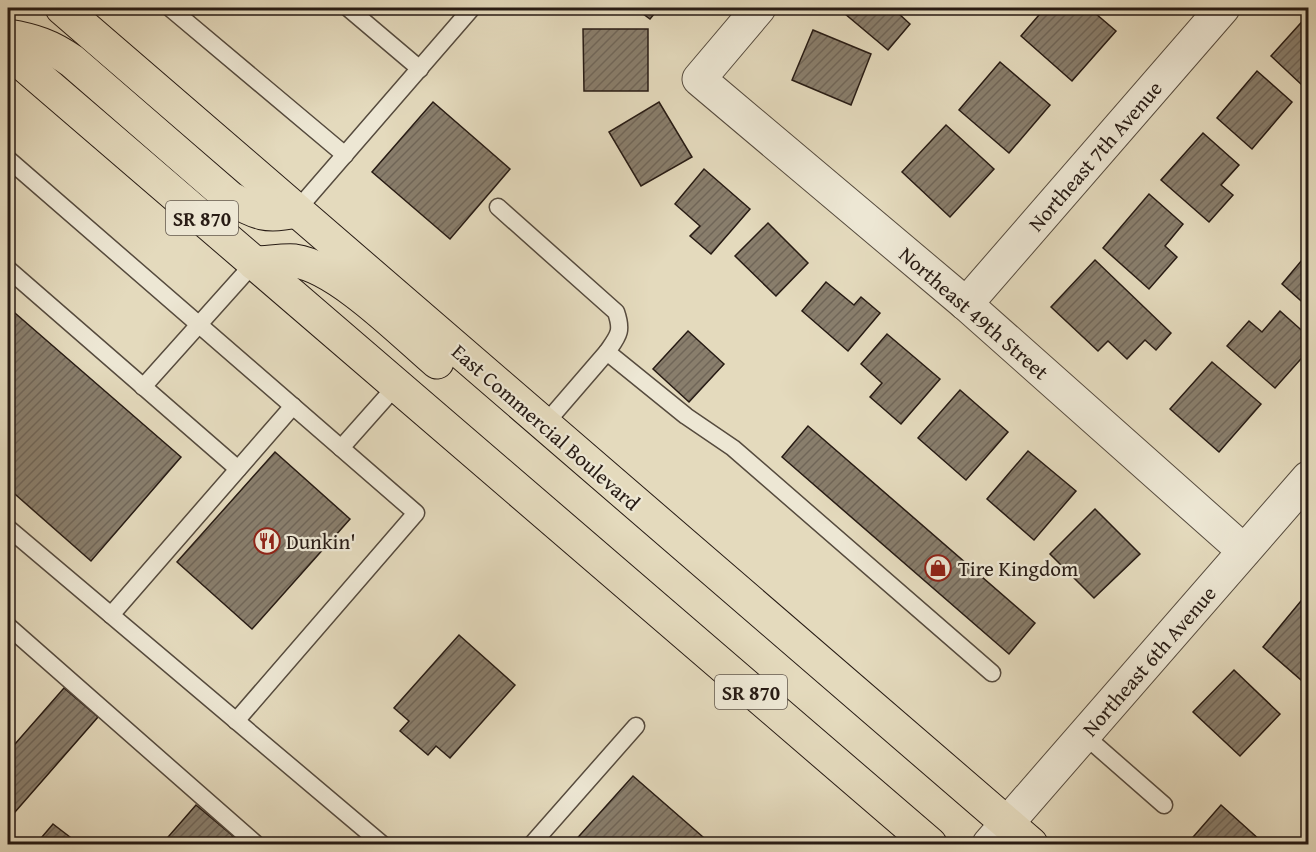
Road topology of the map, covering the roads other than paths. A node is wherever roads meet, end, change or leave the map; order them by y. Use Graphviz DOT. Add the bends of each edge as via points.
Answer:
graph roads {
  1 [pos="62,8"];
  2 [pos="170,8"];
  3 [pos="348,8"];
  4 [pos="472,8"];
  5 [pos="759,8"];
  6 [pos="1223,8"];
  7 [pos="8,36"];
  8 [pos="8,51"];
  9 [pos="420,69"];
  10 [pos="345,155"];
  11 [pos="8,159"];
  12 [pos="498,207"];
  13 [pos="296,211"];
  14 [pos="254,263"];
  15 [pos="8,269"];
  16 [pos="966,304"];
  17 [pos="199,325"];
  18 [pos="607,352"];
  19 [pos="396,386"];
  20 [pos="143,387"];
  21 [pos="293,406"];
  22 [pos="544,425"];
  23 [pos="341,448"];
  24 [pos="579,455"];
  25 [pos="238,469"];
  26 [pos="1308,478"];
  27 [pos="8,528"];
  28 [pos="1244,552"];
  29 [pos="111,615"];
  30 [pos="8,626"];
  31 [pos="993,673"];
  32 [pos="236,721"];
  33 [pos="636,726"];
  34 [pos="1084,735"];
  35 [pos="1164,805"];
  36 [pos="1009,838"];
  37 [pos="256,844"];
  38 [pos="382,844"];
  39 [pos="532,844"];
  40 [pos="930,844"];
  1 -- 13 [label="main road, East Commercial Boulevard / SR 870"];
  2 -- 10 [label="lane"];
  3 -- 9 [label="lane"];
  4 -- 9 [label="lane"];
  5 -- 16 [label="street, Northeast 49th Street" via="699,79"];
  6 -- 16 [label="street, Northeast 7th Avenue"];
  7 -- 13 [label="main road" via="36,41 65,56 230,198 274,216"];
  8 -- 14 [label="main road, SR 870"];
  9 -- 10 [label="lane"];
  10 -- 13 [label="lane"];
  11 -- 17 [label="lane"];
  12 -- 18 [label="lane" via="616,312 619,334"];
  13 -- 22 [label="main road, East Commercial Boulevard / SR 870"];
  14 -- 17 [label="lane"];
  14 -- 19 [label="main road, SR 870"];
  14 -- 24 [label="main road" via="296,261 344,282 517,431 537,442"];
  15 -- 20 [label="lane"];
  16 -- 28 [label="street, Northeast 49th Street"];
  17 -- 20 [label="lane"];
  17 -- 21 [label="lane"];
  18 -- 22 [label="lane"];
  18 -- 31 [label="lane" via="686,416 733,447"];
  19 -- 23 [label="lane"];
  19 -- 40 [label="main road, SR 870"];
  20 -- 25 [label="lane"];
  21 -- 23 [label="lane"];
  21 -- 25 [label="lane"];
  22 -- 24 [label="main road, East Commercial Boulevard / SR 870"];
  23 -- 32 [label="lane" via="416,513"];
  24 -- 36 [label="main road, East Commercial Boulevard / SR 870"];
  25 -- 29 [label="lane"];
  26 -- 28 [label="street, Northeast 6th Avenue"];
  27 -- 29 [label="lane"];
  28 -- 34 [label="street, Northeast 6th Avenue"];
  29 -- 32 [label="lane"];
  30 -- 37 [label="lane"];
  32 -- 38 [label="lane"];
  33 -- 39 [label="lane"];
  34 -- 35 [label="lane"];
  34 -- 36 [label="street, Northeast 6th Avenue"];
}
